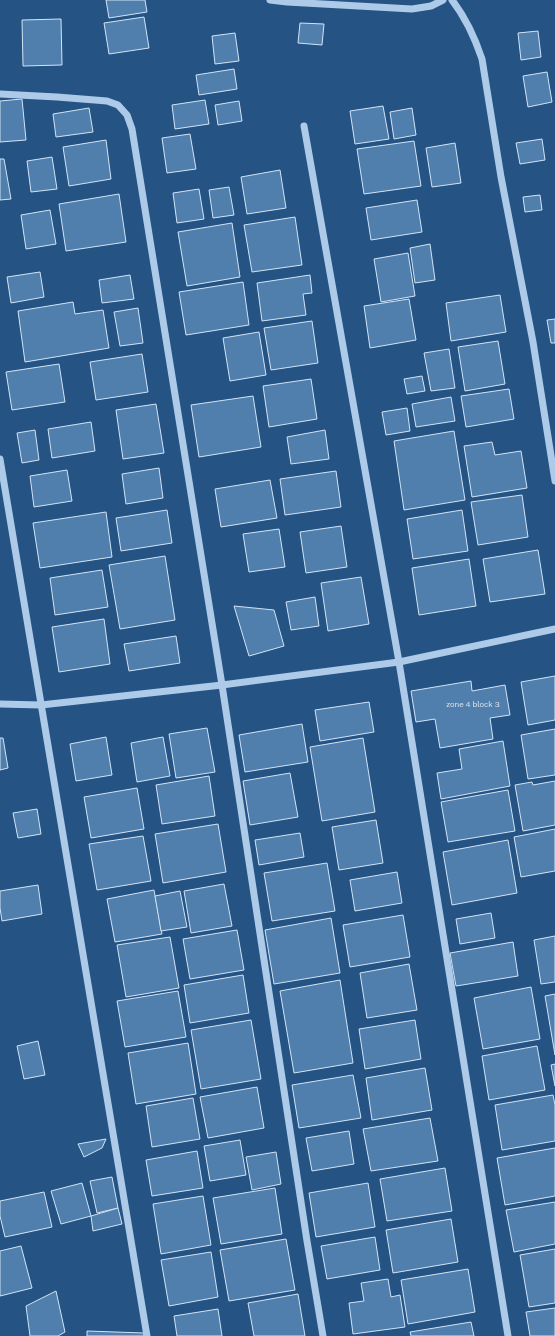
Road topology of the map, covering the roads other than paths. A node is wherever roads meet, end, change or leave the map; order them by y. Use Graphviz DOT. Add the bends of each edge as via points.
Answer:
graph roads {
  1 [pos="270,0"];
  2 [pos="443,0"];
  3 [pos="452,0"];
  4 [pos="0,94"];
  5 [pos="304,126"];
  6 [pos="0,459"];
  7 [pos="555,481"];
  8 [pos="555,629"];
  9 [pos="399,662"];
  10 [pos="222,685"];
  11 [pos="0,704"];
  12 [pos="41,705"];
  13 [pos="147,1336"];
  14 [pos="323,1336"];
  15 [pos="508,1336"];
  1 -- 2 [label="street" via="412,9 431,6"];
  3 -- 7 [label="street" via="462,14 482,60 533,342"];
  4 -- 10 [label="street" via="107,101 118,105 127,115 132,128"];
  5 -- 9 [label="street"];
  6 -- 12 [label="street"];
  8 -- 9 [label="street"];
  9 -- 10 [label="street"];
  9 -- 15 [label="street"];
  10 -- 12 [label="street"];
  10 -- 14 [label="street"];
  11 -- 12 [label="street"];
  12 -- 13 [label="street"];
}
